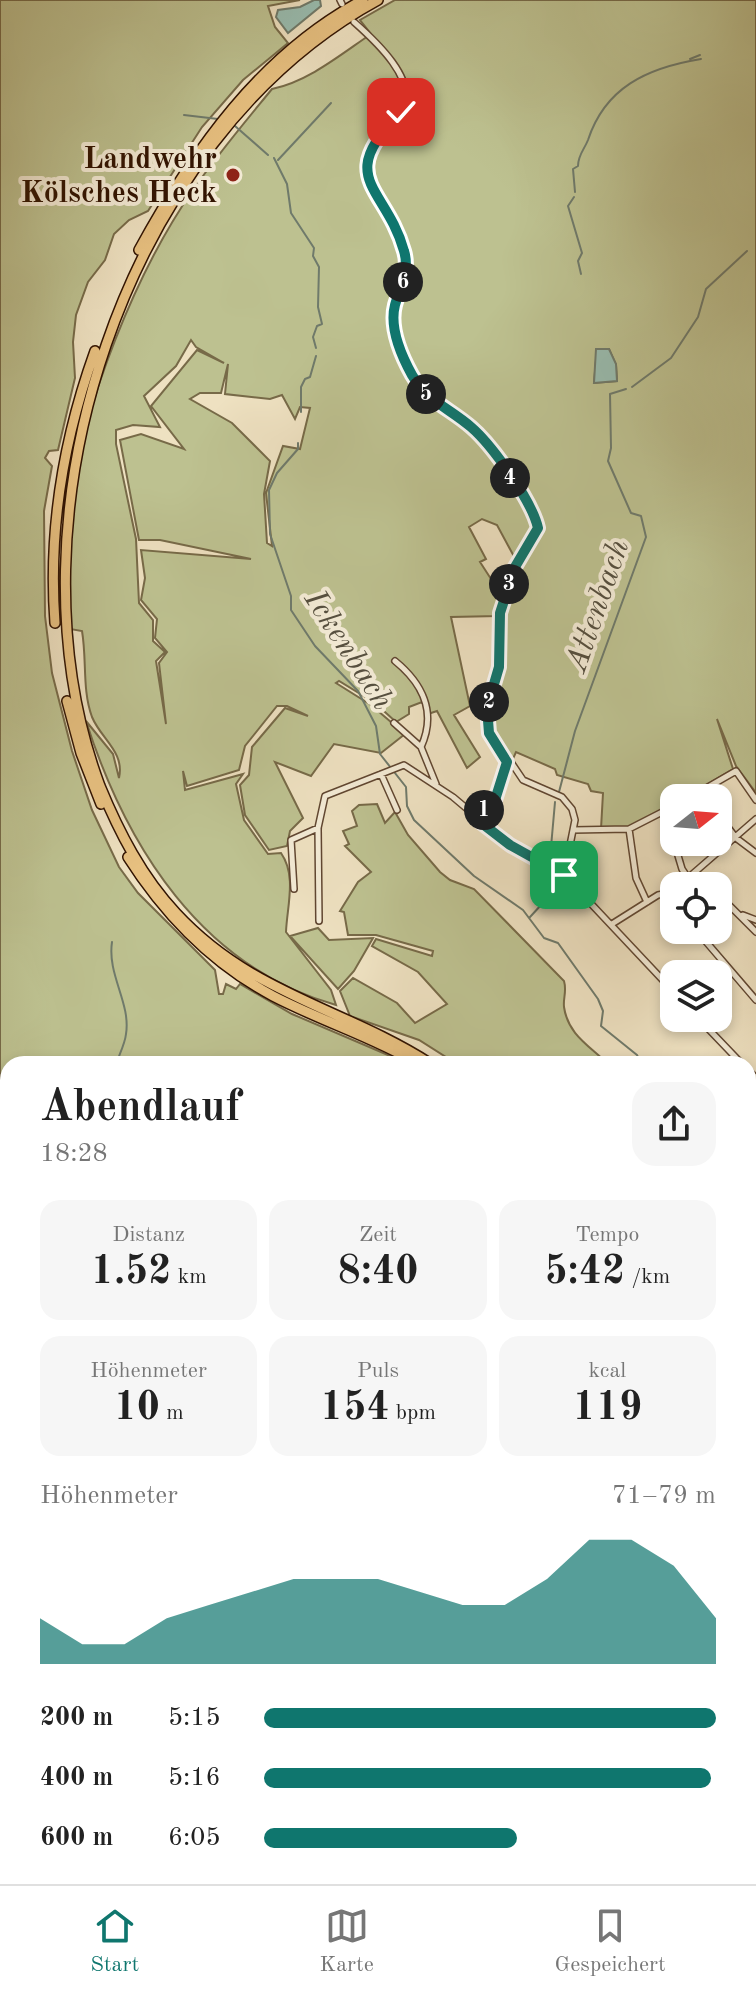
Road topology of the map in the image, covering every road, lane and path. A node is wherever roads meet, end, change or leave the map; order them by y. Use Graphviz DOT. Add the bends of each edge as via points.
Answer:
graph roads {
  1 [pos="363,0"];
  2 [pos="378,0"];
  3 [pos="354,22"];
  4 [pos="281,62"];
  5 [pos="72,435"];
  6 [pos="55,632"];
  7 [pos="59,658"];
  8 [pos="395,661"];
  9 [pos="394,723"];
  10 [pos="421,747"];
  11 [pos="507,762"];
  12 [pos="381,774"];
  13 [pos="714,784"];
  14 [pos="436,785"];
  15 [pos="756,800"];
  16 [pos="397,810"];
  17 [pos="660,814"];
  18 [pos="475,818"];
  19 [pos="756,819"];
  20 [pos="318,828"];
  21 [pos="629,829"];
  22 [pos="573,830"];
  23 [pos="732,833"];
  24 [pos="736,838"];
  25 [pos="756,853"];
  26 [pos="563,867"];
  27 [pos="557,871"];
  28 [pos="695,872"];
  29 [pos="564,875"];
  30 [pos="294,889"];
  31 [pos="660,895"];
  32 [pos="647,902"];
  33 [pos="732,906"];
  34 [pos="742,915"];
  35 [pos="756,920"];
  36 [pos="319,921"];
  37 [pos="612,924"];
  38 [pos="756,932"];
  39 [pos="708,944"];
  40 [pos="660,977"];
  41 [pos="756,1000"];
  42 [pos="711,1032"];
  43 [pos="402,1056"];
  44 [pos="415,1056"];
  45 [pos="734,1056"];
  1 -- 4 [label="highway"];
  2 -- 4 [label="highway"];
  3 -- 11 [label="street" via="388,53 404,94 404,108 375,143 366,167 373,193 405,256 395,333 421,389 478,435 527,501 538,528 515,567 500,613 499,667 487,708 489,733"];
  4 -- 5 [label="highway" via="225,117 192,167 126,291 88,380"];
  5 -- 6 [label="highway" via="56,507"];
  5 -- 44 [label="highway" via="62,508 61,632 87,751 129,847 175,912 245,972"];
  7 -- 43 [label="highway" via="73,727 102,805 124,851 171,916 211,956 273,996"];
  8 -- 10 [label="street" via="418,680 429,730"];
  9 -- 10 [label="street"];
  10 -- 14 [label="street"];
  11 -- 18 [label="street" via="495,800"];
  11 -- 22 [label="street" via="529,786 569,802"];
  12 -- 14 [label="street" via="404,765"];
  12 -- 16 [label="street"];
  12 -- 20 [label="street" via="328,793"];
  13 -- 15 [label="street" via="736,771"];
  14 -- 18 [label="street"];
  17 -- 21 [label="street"];
  18 -- 27 [label="street"];
  19 -- 24 [label="street"];
  20 -- 30 [label="street" via="291,840"];
  20 -- 36 [label="street"];
  21 -- 22 [label="street"];
  21 -- 32 [label="street" via="636,878"];
  22 -- 26 [label="street"];
  23 -- 24 [label="street"];
  24 -- 25 [label="street"];
  24 -- 28 [label="street"];
  26 -- 27 [label="street"];
  26 -- 29 [label="street"];
  27 -- 29 [label="street"];
  29 -- 37 [label="street"];
  31 -- 32 [label="street"];
  32 -- 37 [label="street"];
  33 -- 34 [label="street"];
  34 -- 35 [label="street"];
  34 -- 38 [label="street"];
  37 -- 40 [label="street"];
  39 -- 41 [label="street"];
  42 -- 45 [label="street"];
}
